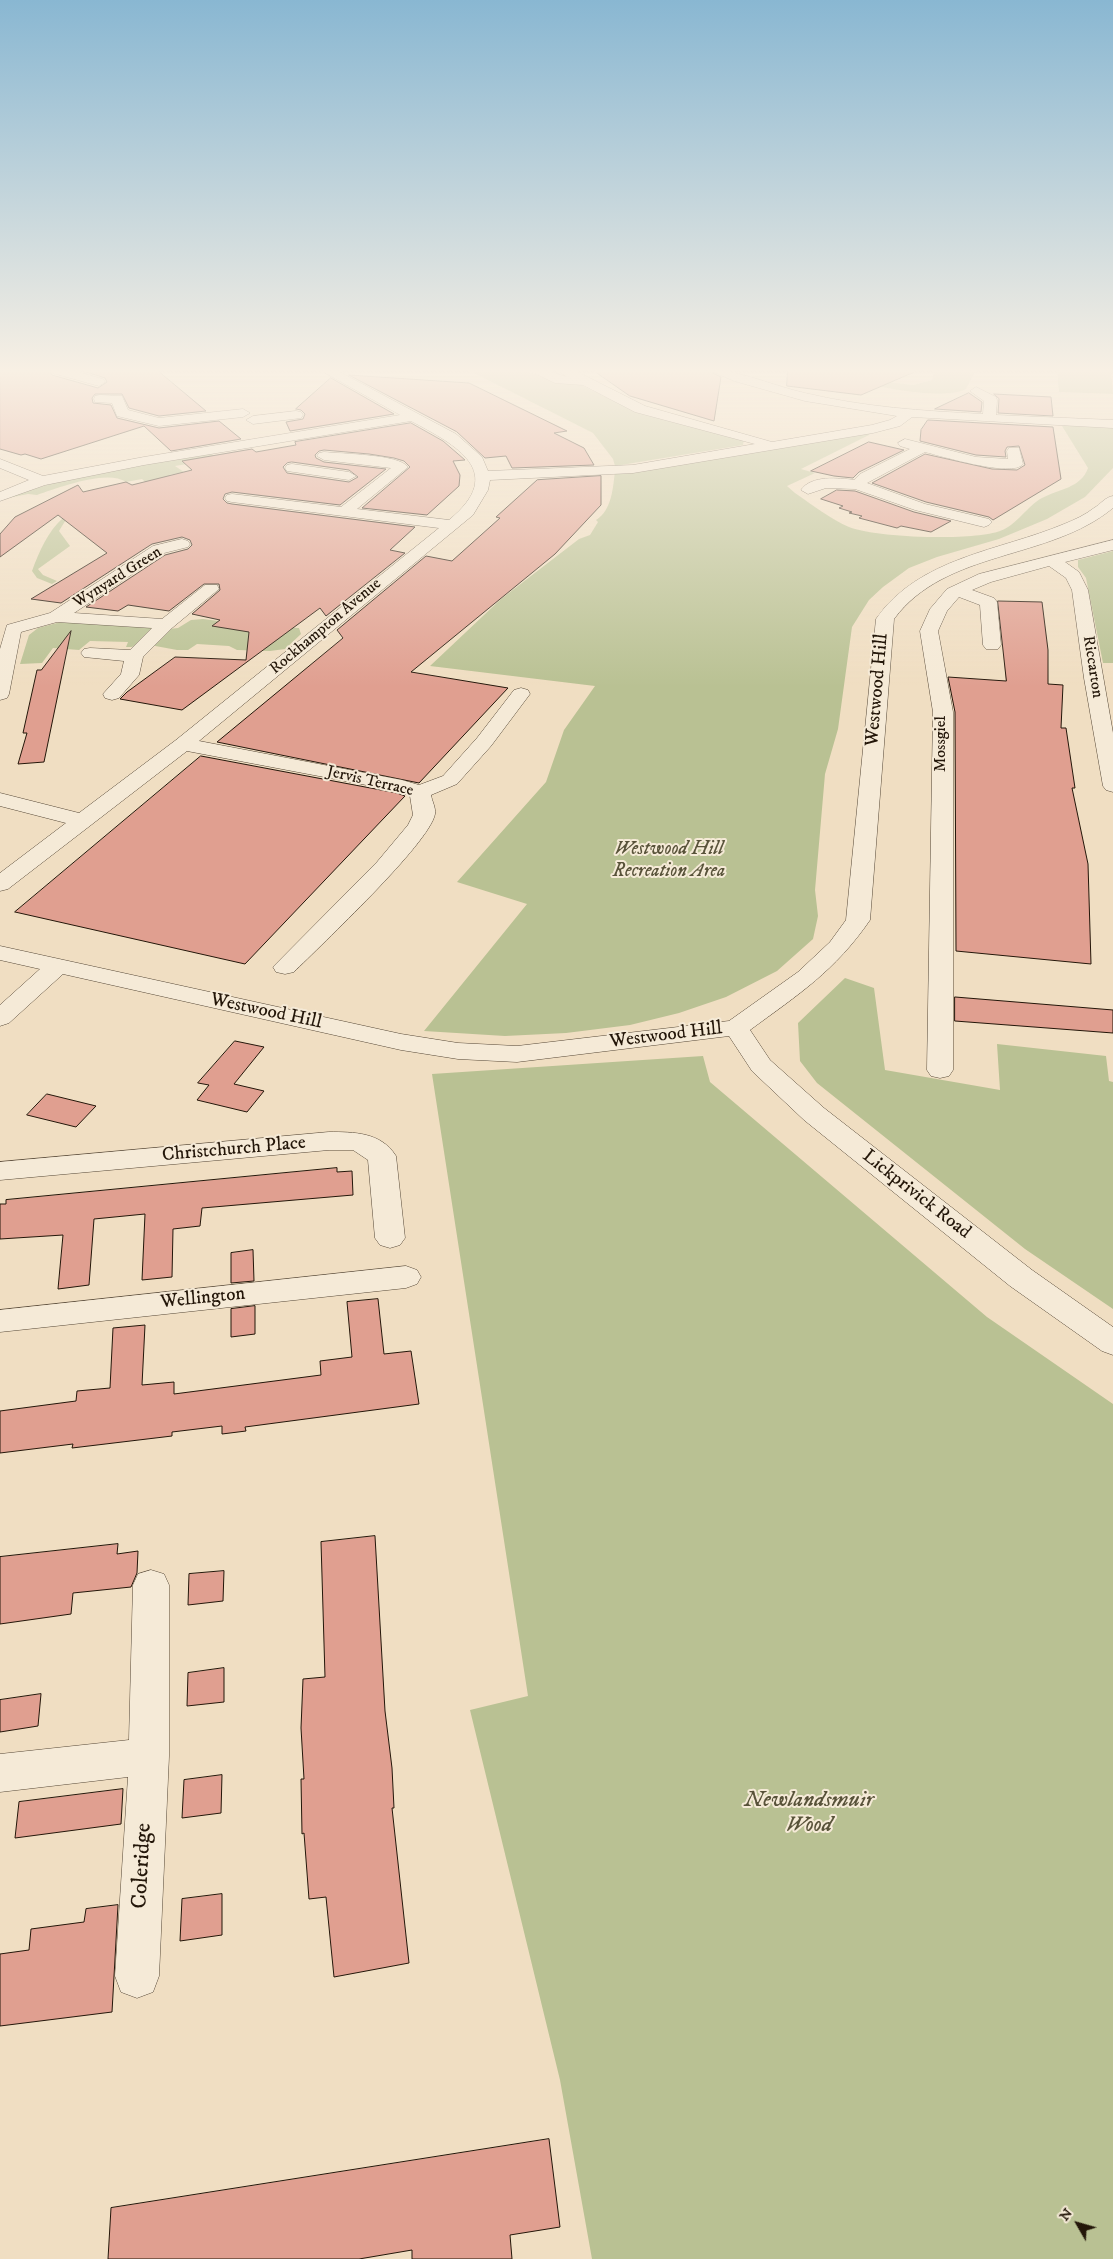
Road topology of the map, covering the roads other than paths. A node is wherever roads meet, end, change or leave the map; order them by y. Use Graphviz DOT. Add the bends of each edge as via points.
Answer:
graph roads {
  1 [pos="28,475"];
  2 [pos="70,475"];
  3 [pos="350,475"];
  4 [pos="391,475"];
  5 [pos="495,475"];
  6 [pos="868,475"];
  7 [pos="483,476"];
  8 [pos="385,480"];
  9 [pos="41,481"];
  10 [pos="858,485"];
  11 [pos="808,490"];
  12 [pos="0,497"];
  13 [pos="232,498"];
  14 [pos="1111,504"];
  15 [pos="344,512"];
  16 [pos="984,522"];
  17 [pos="451,525"];
  18 [pos="182,544"];
  19 [pos="1113,545"];
  20 [pos="1052,561"];
  21 [pos="211,589"];
  22 [pos="959,590"];
  23 [pos="56,617"];
  24 [pos="166,624"];
  25 [pos="7,627"];
  26 [pos="992,645"];
  27 [pos="90,653"];
  28 [pos="134,656"];
  29 [pos="0,694"];
  30 [pos="112,694"];
  31 [pos="521,694"];
  32 [pos="183,744"];
  33 [pos="1113,786"];
  34 [pos="420,792"];
  35 [pos="0,799"];
  36 [pos="81,820"];
  37 [pos="0,884"];
  38 [pos="0,953"];
  39 [pos="56,967"];
  40 [pos="285,967"];
  41 [pos="0,1018"];
  42 [pos="736,1028"];
  43 [pos="940,1070"];
  44 [pos="0,1171"];
  45 [pos="390,1238"];
  46 [pos="406,1277"];
  47 [pos="0,1320"];
  48 [pos="1113,1343"];
  49 [pos="152,1585"];
  50 [pos="148,1756"];
  51 [pos="0,1773"];
  52 [pos="136,1976"];
  1 -- 9 [label="street"];
  2 -- 9 [label="street"];
  3 -- 8 [label="street"];
  4 -- 8 [label="street"];
  5 -- 7 [label="street"];
  6 -- 10 [label="street"];
  7 -- 17 [label="street, Rockhampton Avenue" via="481,490 468,512"];
  8 -- 15 [label="street"];
  9 -- 12 [label="street"];
  10 -- 11 [label="street" via="820,483"];
  10 -- 16 [label="street" via="920,507"];
  13 -- 15 [label="street"];
  14 -- 42 [label="street, Westwood Hill" via="1073,526 960,566 922,584 901,599 885,619 858,920 807,977"];
  15 -- 17 [label="street"];
  17 -- 32 [label="street, Rockhampton Avenue"];
  18 -- 23 [label="street, Wynyard Green" via="159,549"];
  19 -- 20 [label="street, Mossgiel"];
  20 -- 22 [label="street, Mossgiel" via="985,578"];
  20 -- 33 [label="street, Riccarton" via="1074,575 1080,590"];
  21 -- 24 [label="street"];
  22 -- 26 [label="street" via="988,602"];
  22 -- 43 [label="street, Mossgiel" via="939,609 929,631 943,712"];
  23 -- 24 [label="street, Wynyard Green"];
  23 -- 25 [label="street, Wynyard Green"];
  24 -- 28 [label="street"];
  25 -- 29 [label="street"];
  27 -- 28 [label="street"];
  28 -- 30 [label="street" via="130,675"];
  31 -- 34 [label="street" via="450,780"];
  32 -- 34 [label="street, Jervis Terrace"];
  32 -- 36 [label="street, Rockhampton Avenue"];
  34 -- 40 [label="street, Jervis Terrace" via="424,815 414,833 355,898"];
  35 -- 36 [label="street"];
  36 -- 37 [label="street, Rockhampton Avenue"];
  38 -- 39 [label="street, Westwood Hill"];
  39 -- 41 [label="street"];
  39 -- 42 [label="street, Westwood Hill" via="401,1042 458,1051 517,1054"];
  42 -- 48 [label="street, Lickprivick Road" via="761,1065 814,1114 1021,1278"];
  44 -- 45 [label="street, Christchurch Place" via="358,1141 382,1156"];
  46 -- 47 [label="street, Wellington"];
  49 -- 50 [label="street, Coleridge"];
  50 -- 51 [label="street"];
  50 -- 52 [label="street, Coleridge"];
}
